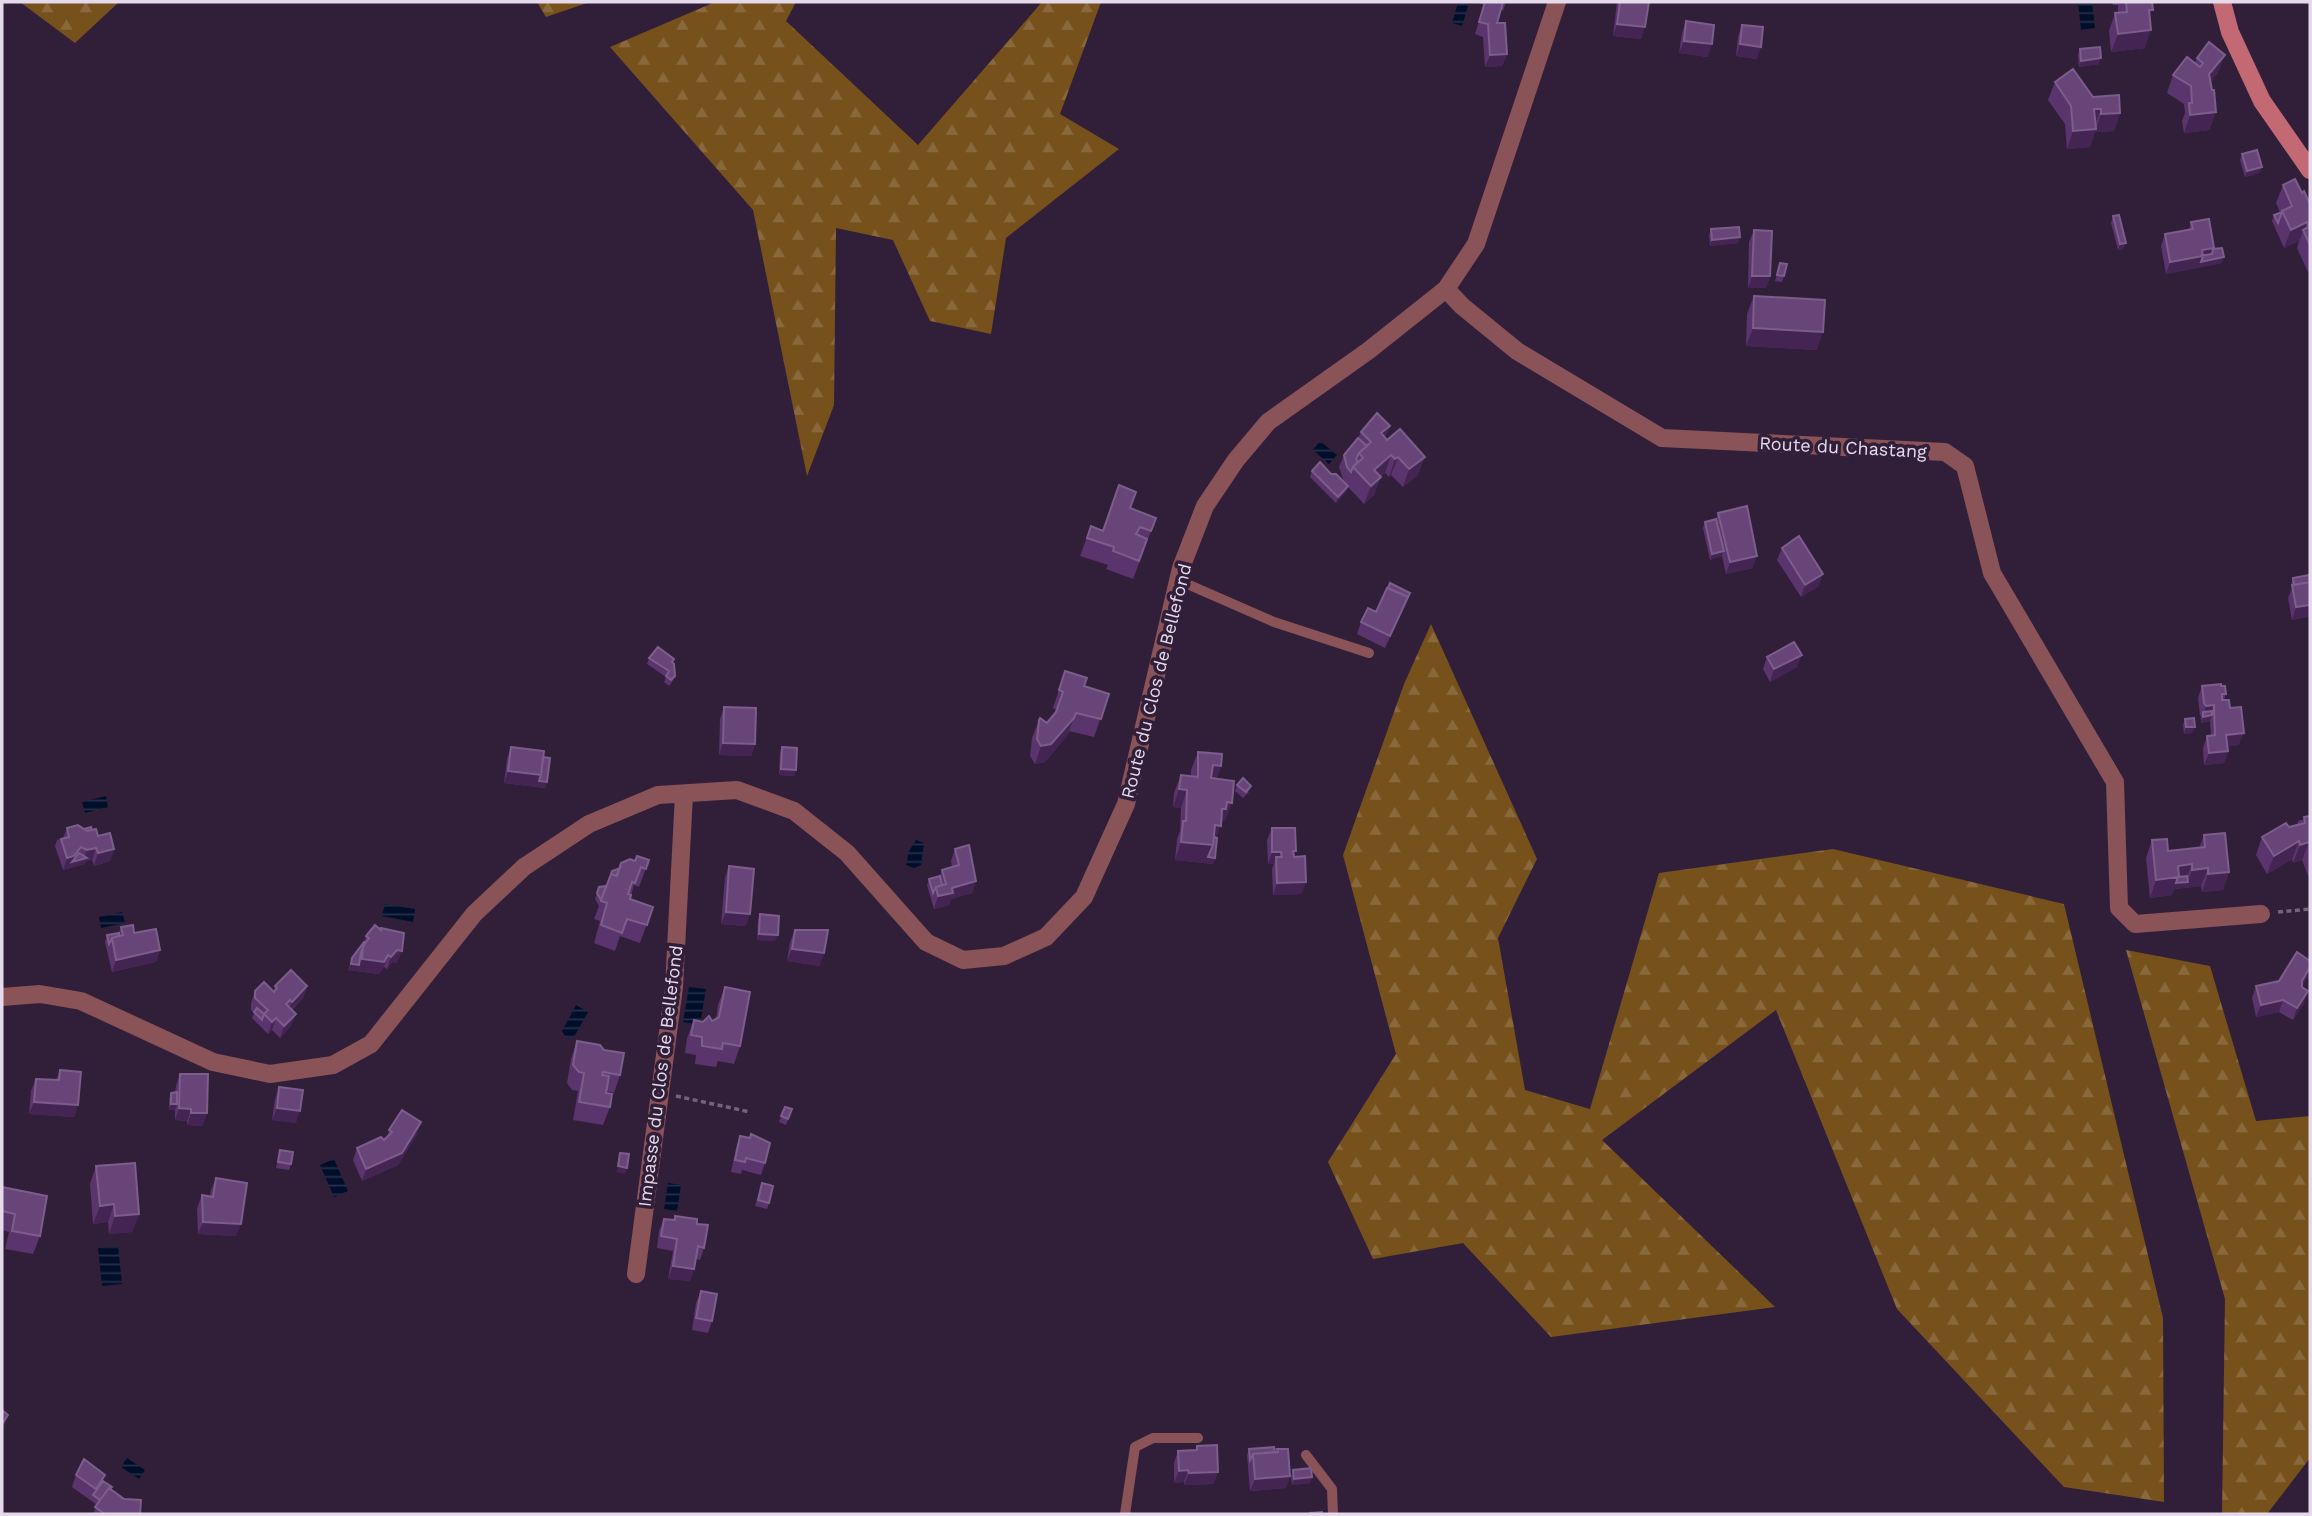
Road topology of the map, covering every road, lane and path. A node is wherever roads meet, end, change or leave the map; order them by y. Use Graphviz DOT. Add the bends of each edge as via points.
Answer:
graph roads {
  1 [pos="1557,2"];
  2 [pos="2222,2"];
  3 [pos="2310,170"];
  4 [pos="1446,289"];
  5 [pos="1178,580"];
  6 [pos="1369,653"];
  7 [pos="684,794"];
  8 [pos="2310,909"];
  9 [pos="2261,914"];
  10 [pos="2,997"];
  11 [pos="661,1093"];
  12 [pos="750,1112"];
  13 [pos="636,1274"];
  14 [pos="1198,1438"];
  15 [pos="1306,1455"];
  16 [pos="1125,1514"];
  17 [pos="1333,1514"];
  1 -- 4 [label="street" via="1476,244"];
  2 -- 3 [label="street" via="2230,32 2262,100"];
  4 -- 5 [label="street, Route du Clos de Bellefond" via="1268,422 1205,506"];
  4 -- 9 [label="street, Route du Chastang" via="1517,351 1662,438 1945,452 1965,466 1992,573 2115,782 2119,908 2135,924"];
  5 -- 6 [label="lane" via="1274,622"];
  5 -- 7 [label="street, Route du Clos de Bellefond" via="1126,804 1084,897 1046,937 1003,956 963,960 926,942 846,853 794,811 737,790"];
  7 -- 10 [label="street, Route du Clos de Bellefond" via="658,795 589,824 524,867 474,914 371,1044 333,1065 270,1074 213,1062 81,1001 40,994"];
  7 -- 11 [label="street, Impasse du Clos de Bellefond" via="674,987"];
  8 -- 9 [label="path"];
  11 -- 12 [label="path"];
  11 -- 13 [label="street, Impasse du Clos de Bellefond"];
  14 -- 16 [label="lane" via="1153,1438 1135,1447"];
  15 -- 17 [label="lane" via="1332,1489"];
}
